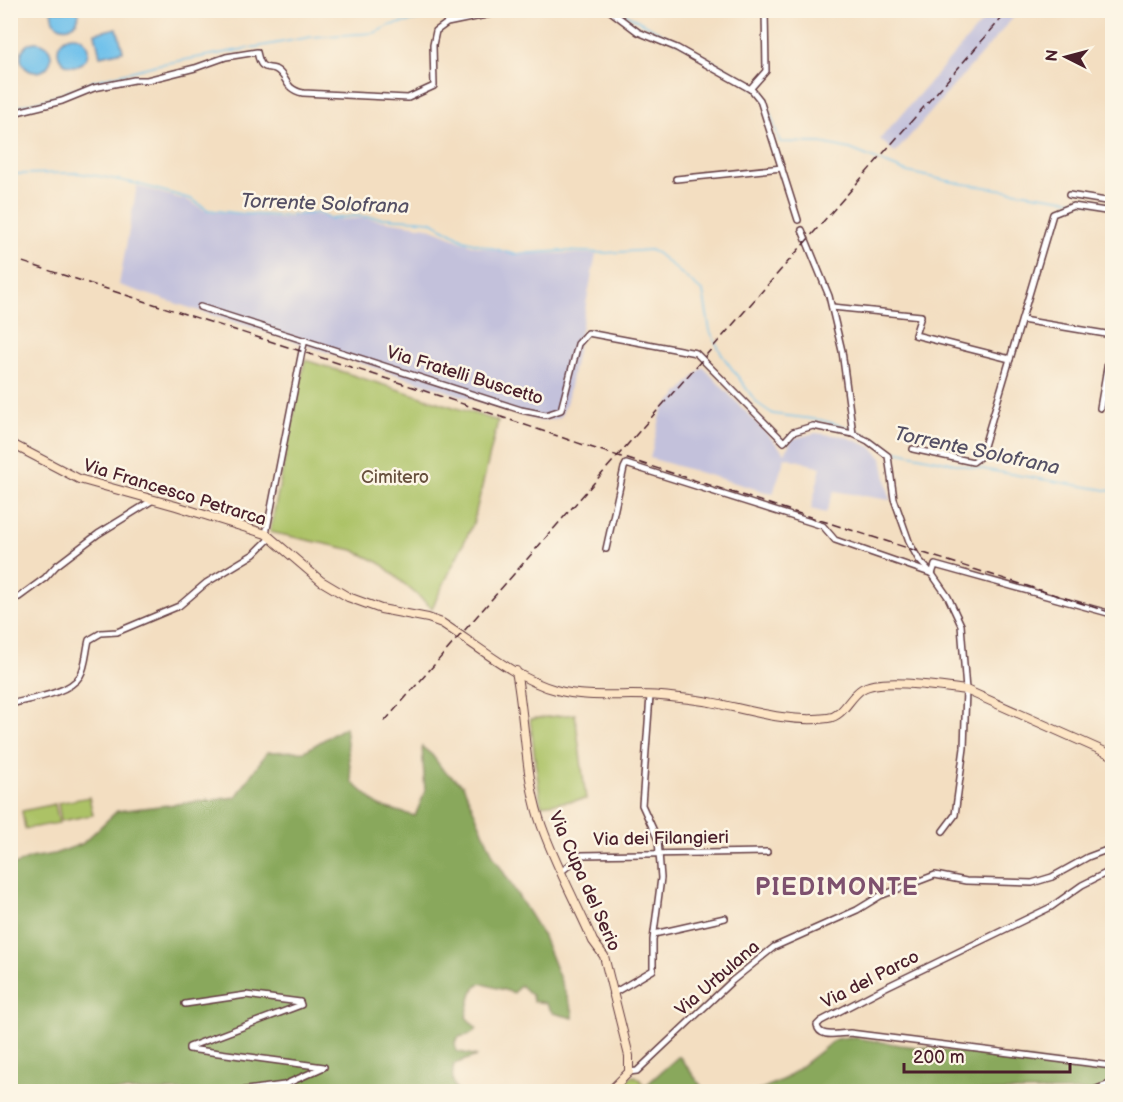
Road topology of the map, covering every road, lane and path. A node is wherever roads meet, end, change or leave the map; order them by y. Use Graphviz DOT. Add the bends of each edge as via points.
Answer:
graph roads {
  1 [pos="510,10"];
  2 [pos="609,10"];
  3 [pos="765,10"];
  4 [pos="752,86"];
  5 [pos="17,112"];
  6 [pos="782,168"];
  7 [pos="676,179"];
  8 [pos="1069,195"];
  9 [pos="1113,202"];
  10 [pos="1113,212"];
  11 [pos="798,220"];
  12 [pos="802,230"];
  13 [pos="200,307"];
  14 [pos="832,307"];
  15 [pos="1022,320"];
  16 [pos="1113,337"];
  17 [pos="305,340"];
  18 [pos="1010,359"];
  19 [pos="1100,408"];
  20 [pos="853,429"];
  21 [pos="10,443"];
  22 [pos="913,449"];
  23 [pos="153,500"];
  24 [pos="268,535"];
  25 [pos="606,549"];
  26 [pos="932,573"];
  27 [pos="10,599"];
  28 [pos="1108,613"];
  29 [pos="516,671"];
  30 [pos="533,681"];
  31 [pos="966,690"];
  32 [pos="650,696"];
  33 [pos="521,701"];
  34 [pos="10,704"];
  35 [pos="1113,755"];
  36 [pos="943,831"];
  37 [pos="1113,849"];
  38 [pos="767,852"];
  39 [pos="661,853"];
  40 [pos="1113,870"];
  41 [pos="561,871"];
  42 [pos="725,918"];
  43 [pos="654,934"];
  44 [pos="612,994"];
  45 [pos="185,1004"];
  46 [pos="1113,1066"];
  47 [pos="629,1072"];
  48 [pos="1113,1083"];
  49 [pos="232,1092"];
  50 [pos="609,1092"];
  51 [pos="1089,1092"];
  1 -- 5 [label="street" via="447,23 436,31 434,86 408,98 295,91 275,69 262,65 257,52 147,80 94,88 62,102"];
  2 -- 4 [label="street" via="638,32"];
  3 -- 4 [label="street" via="766,71"];
  4 -- 6 [label="street"];
  6 -- 7 [label="street"];
  6 -- 11 [label="street"];
  8 -- 9 [label="street"];
  10 -- 15 [label="street" via="1073,206 1053,214"];
  12 -- 14 [label="street"];
  13 -- 17 [label="street, Via Fratelli Buscetto"];
  14 -- 18 [label="street" via="921,316 915,335"];
  14 -- 20 [label="street"];
  15 -- 16 [label="street"];
  15 -- 18 [label="street"];
  16 -- 19 [label="street"];
  17 -- 20 [label="street, Via Fratelli Buscetto" via="546,416 561,410 578,344 588,333 696,353 784,442 793,432 813,426"];
  17 -- 24 [label="street"];
  18 -- 22 [label="street" via="981,456 973,462"];
  20 -- 26 [label="street, Via Fratelli Buscetto" via="888,456 894,500 910,544 919,561"];
  21 -- 23 [label="main road, Via Francesco Petrarca" via="79,479"];
  23 -- 24 [label="main road, Via Francesco Petrarca"];
  23 -- 27 [label="street" via="98,534 19,597"];
  24 -- 29 [label="main road, Via Francesco Petrarca" via="341,594 381,609 442,623"];
  24 -- 34 [label="street" via="254,554 206,583 179,606 117,632 94,636 89,640 80,676 74,683 57,692"];
  25 -- 26 [label="street" via="626,464 823,526 835,540"];
  26 -- 28 [label="street" via="935,565"];
  26 -- 31 [label="street" via="961,625"];
  29 -- 30 [label="main road, Via Francesco Petrarca"];
  29 -- 33 [label="main road, Via Cupa del Serio"];
  30 -- 32 [label="main road, Via Francesco Petrarca" via="577,694"];
  30 -- 33 [label="main road"];
  31 -- 32 [label="main road, Via Francesco Petrarca" via="874,684 860,690 840,713 826,718 768,715 713,702"];
  31 -- 35 [label="main road, Via Francesco Petrarca"];
  31 -- 36 [label="street" via="964,748 954,815"];
  32 -- 39 [label="street" via="642,805"];
  33 -- 41 [label="main road, Via Cupa del Serio" via="539,817"];
  37 -- 47 [label="street, Via Urbulana" via="1032,883 966,881 935,875 880,896 774,947 637,1071"];
  38 -- 39 [label="street, Via dei Filangieri"];
  39 -- 41 [label="street, Via dei Filangieri" via="582,855"];
  39 -- 43 [label="street"];
  40 -- 46 [label="street, Via del Parco" via="1082,885 1051,907 821,1021 817,1030 825,1035 850,1033"];
  41 -- 44 [label="main road, Via Cupa del Serio" via="593,941 604,956"];
  42 -- 43 [label="street"];
  43 -- 44 [label="street" via="653,970"];
  44 -- 47 [label="main road, Via Cupa del Serio" via="629,1056"];
  45 -- 49 [label="street" via="246,995 300,1002 301,1005 189,1047 324,1067 284,1085"];
  47 -- 50 [label="main road"];
  48 -- 51 [label="street"];
}
